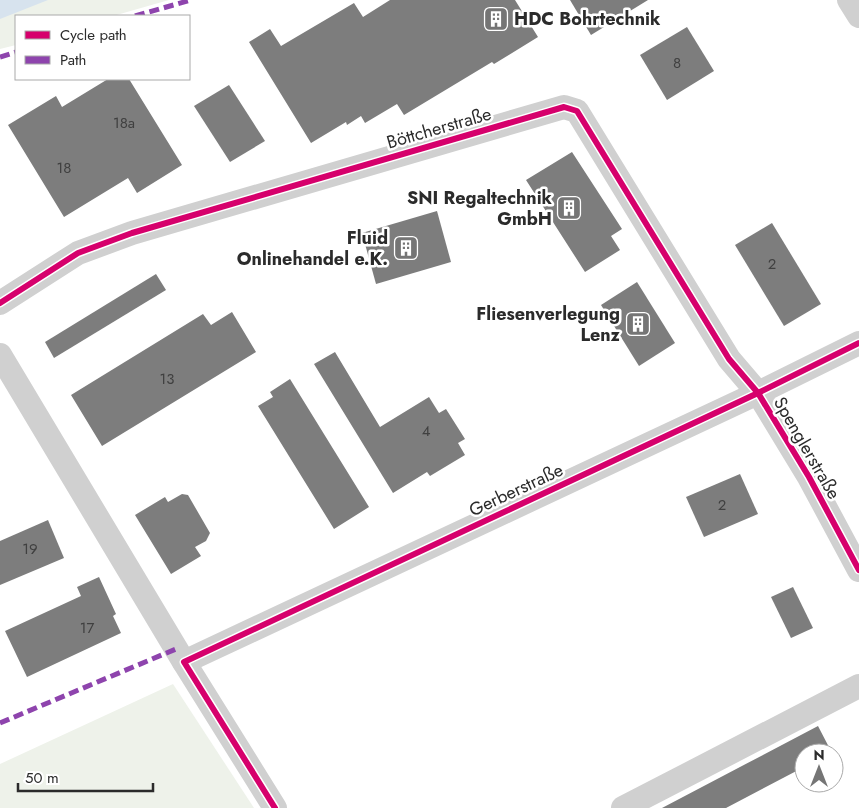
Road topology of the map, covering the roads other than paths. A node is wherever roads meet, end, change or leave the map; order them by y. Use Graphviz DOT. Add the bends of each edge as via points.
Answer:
graph roads {
  1 [pos="850,0"];
  2 [pos="859,16"];
  3 [pos="0,303"];
  4 [pos="859,343"];
  5 [pos="0,355"];
  6 [pos="758,393"];
  7 [pos="859,570"];
  8 [pos="184,662"];
  9 [pos="859,686"];
  10 [pos="275,808"];
  11 [pos="623,808"];
  1 -- 2 [label="street"];
  3 -- 6 [label="street, Böttcherstraße" via="78,253 132,233 564,107 577,111 729,359"];
  4 -- 6 [label="street, Gerberstraße"];
  5 -- 8 [label="street"];
  6 -- 7 [label="street, Spenglerstraße" via="809,477"];
  6 -- 8 [label="street, Gerberstraße"];
  8 -- 10 [label="street"];
  9 -- 11 [label="street"];
}
